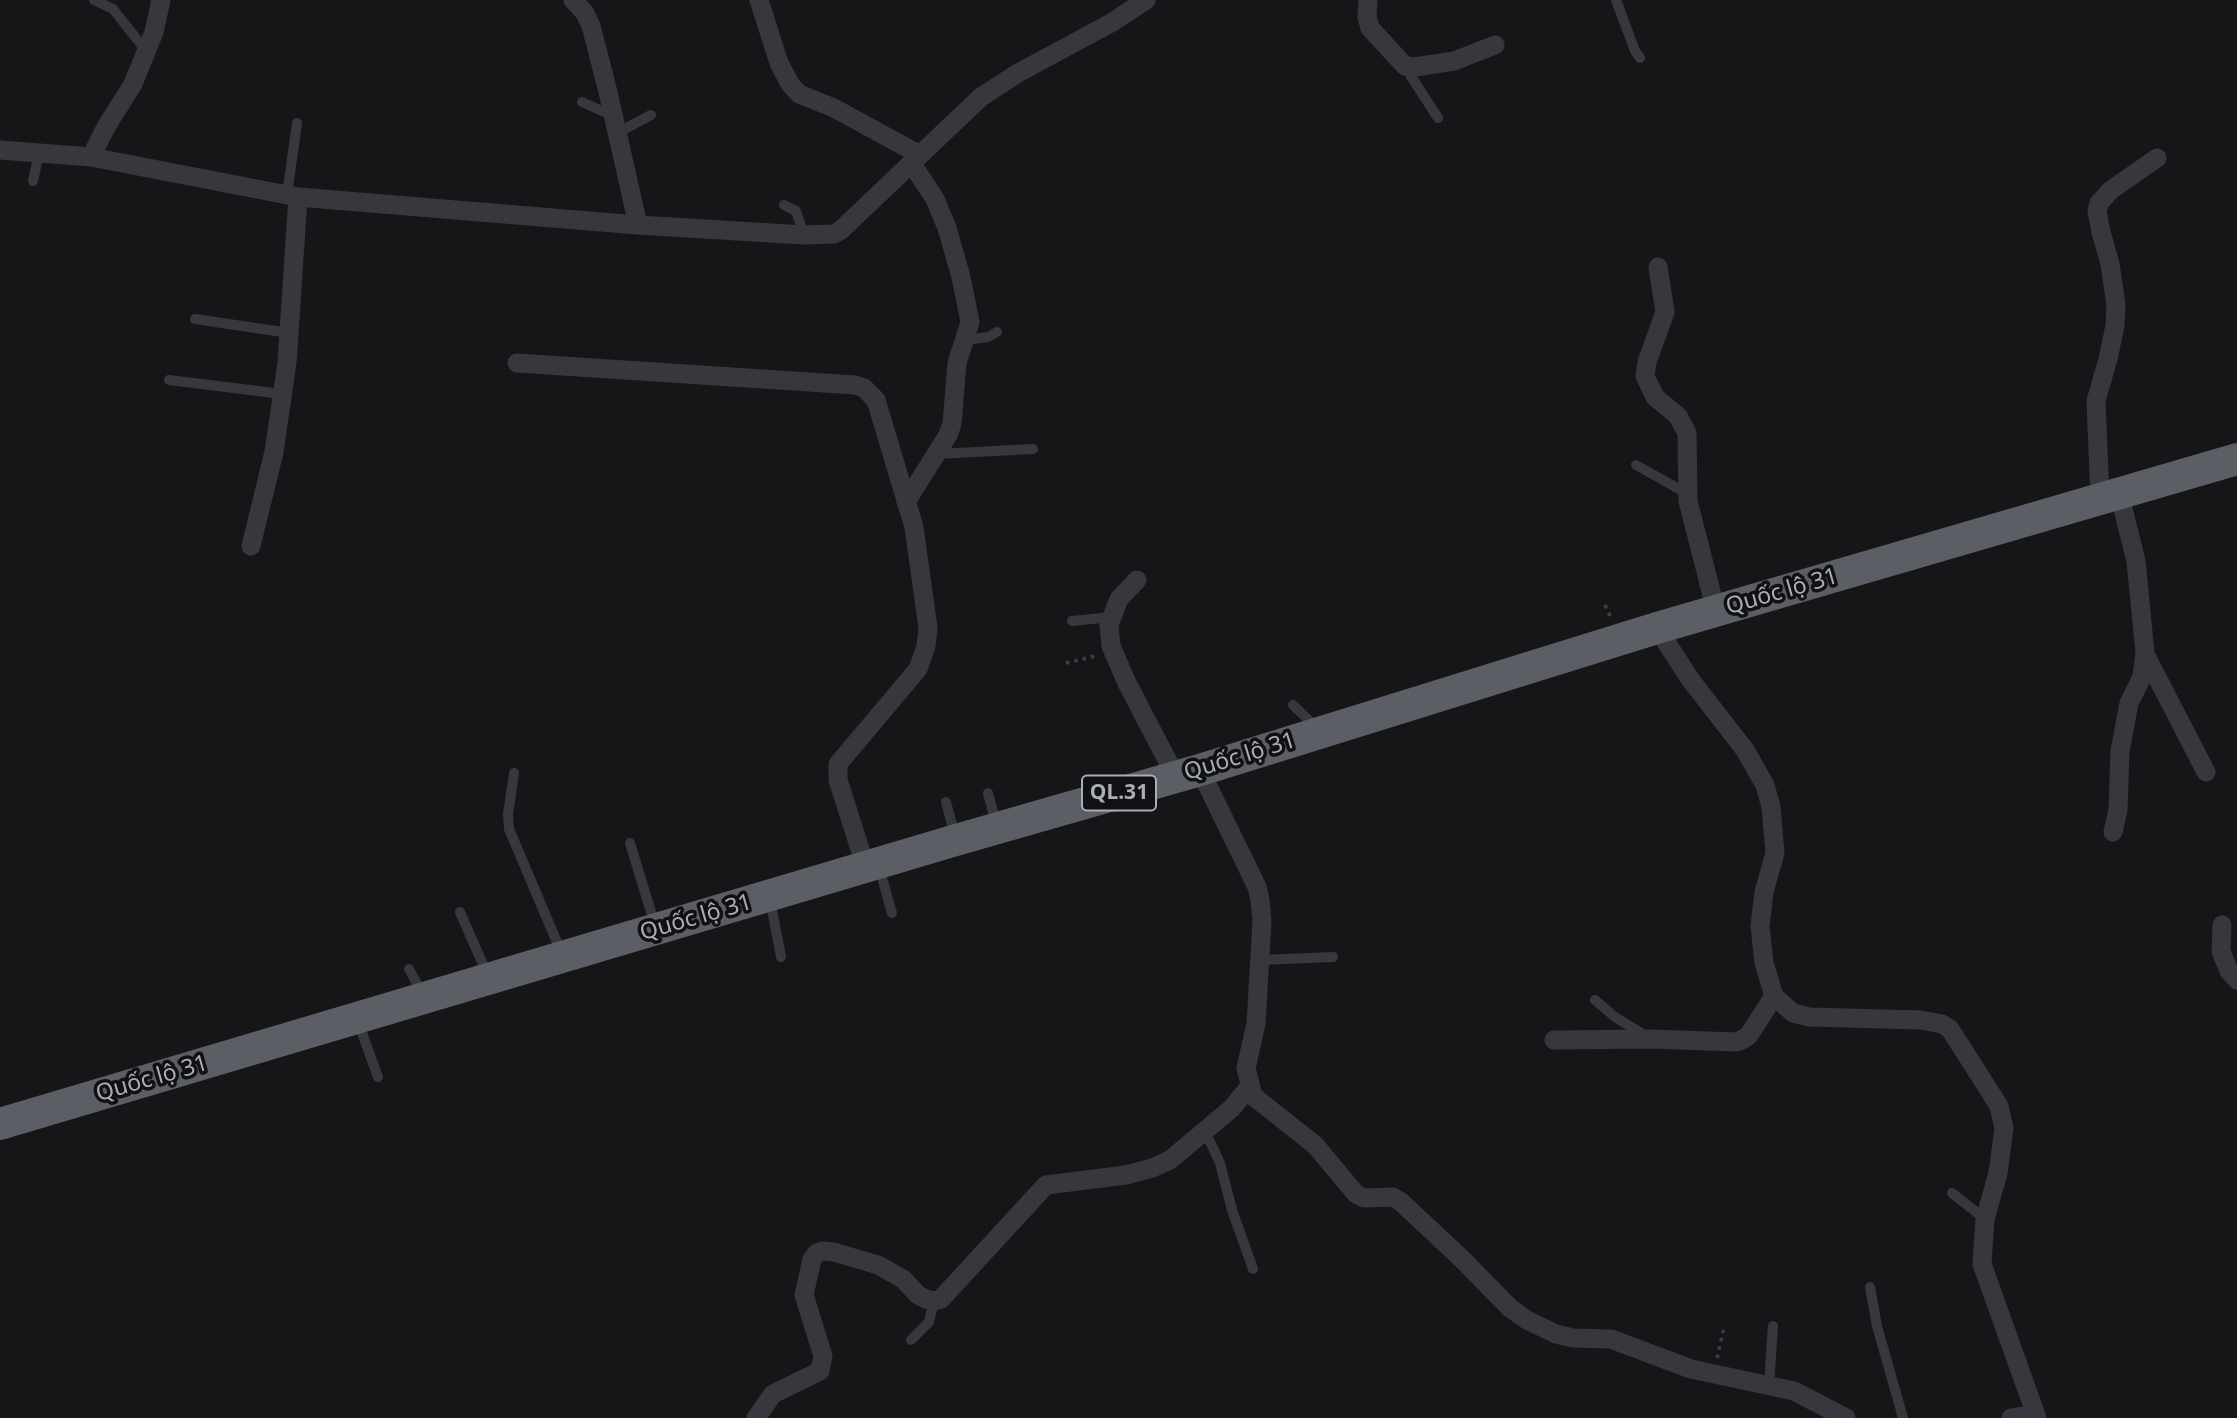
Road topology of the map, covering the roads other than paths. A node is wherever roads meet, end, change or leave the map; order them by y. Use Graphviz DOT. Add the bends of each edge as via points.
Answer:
graph roads {
  1 [pos="94,0"];
  2 [pos="161,0"];
  3 [pos="573,0"];
  4 [pos="759,0"];
  5 [pos="1146,0"];
  6 [pos="1368,0"];
  7 [pos="1616,0"];
  8 [pos="1495,45"];
  9 [pos="146,52"];
  10 [pos="1640,58"];
  11 [pos="1405,66"];
  12 [pos="582,102"];
  13 [pos="651,115"];
  14 [pos="1438,118"];
  15 [pos="297,124"];
  16 [pos="616,125"];
  17 [pos="0,149"];
  18 [pos="39,153"];
  19 [pos="91,157"];
  20 [pos="2157,158"];
  21 [pos="916,160"];
  22 [pos="33,181"];
  23 [pos="292,196"];
  24 [pos="784,205"];
  25 [pos="638,225"];
  26 [pos="804,235"];
  27 [pos="1658,267"];
  28 [pos="195,318"];
  29 [pos="997,332"];
  30 [pos="289,333"];
  31 [pos="964,340"];
  32 [pos="517,363"];
  33 [pos="169,380"];
  34 [pos="282,394"];
  35 [pos="1033,449"];
  36 [pos="936,454"];
  37 [pos="2237,459"];
  38 [pos="1636,465"];
  39 [pos="2106,492"];
  40 [pos="1688,494"];
  41 [pos="906,502"];
  42 [pos="251,546"];
  43 [pos="1137,580"];
  44 [pos="1716,611"];
  45 [pos="1112,617"];
  46 [pos="1072,621"];
  47 [pos="1657,628"];
  48 [pos="2145,653"];
  49 [pos="1293,705"];
  50 [pos="1321,732"];
  51 [pos="2206,772"];
  52 [pos="1188,773"];
  53 [pos="514,774"];
  54 [pos="988,793"];
  55 [pos="946,802"];
  56 [pos="998,828"];
  57 [pos="2113,832"];
  58 [pos="956,840"];
  59 [pos="630,843"];
  60 [pos="872,867"];
  61 [pos="770,897"];
  62 [pos="460,912"];
  63 [pos="892,914"];
  64 [pos="2222,925"];
  65 [pos="656,929"];
  66 [pos="563,957"];
  67 [pos="781,957"];
  68 [pos="1333,957"];
  69 [pos="1260,960"];
  70 [pos="410,970"];
  71 [pos="490,979"];
  72 [pos="2237,980"];
  73 [pos="1774,996"];
  74 [pos="425,998"];
  75 [pos="1595,1000"];
  76 [pos="357,1018"];
  77 [pos="1651,1039"];
  78 [pos="1554,1040"];
  79 [pos="378,1077"];
  80 [pos="1249,1087"];
  81 [pos="0,1124"];
  82 [pos="1205,1131"];
  83 [pos="1952,1193"];
  84 [pos="1985,1219"];
  85 [pos="1254,1269"];
  86 [pos="1870,1287"];
  87 [pos="934,1301"];
  88 [pos="1773,1326"];
  89 [pos="911,1340"];
  90 [pos="1769,1385"];
  91 [pos="2036,1416"];
  92 [pos="756,1418"];
  93 [pos="1846,1418"];
  94 [pos="1903,1418"];
  95 [pos="2011,1418"];
  1 -- 9 [label="lane" via="113,9"];
  2 -- 9 [label="street"];
  3 -- 16 [label="street" via="591,26"];
  4 -- 21 [label="street" via="779,63 794,89 845,114"];
  5 -- 21 [label="street" via="999,85 962,113"];
  6 -- 11 [label="street" via="1370,28"];
  7 -- 10 [label="lane"];
  8 -- 11 [label="street" via="1454,61"];
  9 -- 19 [label="street"];
  11 -- 14 [label="lane"];
  12 -- 16 [label="lane"];
  13 -- 16 [label="lane"];
  15 -- 23 [label="lane"];
  16 -- 25 [label="street"];
  17 -- 18 [label="street"];
  18 -- 19 [label="street"];
  18 -- 22 [label="lane"];
  19 -- 23 [label="street"];
  20 -- 39 [label="street" via="2111,190 2097,211 2116,305 2111,348 2096,401"];
  21 -- 26 [label="street" via="841,230"];
  21 -- 31 [label="street" via="947,228 961,277 970,323"];
  23 -- 25 [label="street"];
  23 -- 30 [label="street"];
  24 -- 26 [label="lane" via="796,211"];
  25 -- 26 [label="street"];
  27 -- 40 [label="street" via="1665,312 1645,376 1655,397 1678,415 1686,433"];
  28 -- 30 [label="lane"];
  29 -- 31 [label="lane"];
  30 -- 34 [label="street"];
  31 -- 36 [label="street" via="957,363 952,424"];
  32 -- 41 [label="street" via="864,388 876,400"];
  33 -- 34 [label="lane"];
  34 -- 42 [label="street" via="274,452"];
  35 -- 36 [label="lane"];
  36 -- 41 [label="street"];
  37 -- 39 [label="highway, Quốc lộ 31 / QL.31"];
  38 -- 40 [label="lane"];
  39 -- 44 [label="highway, Quốc lộ 31 / QL.31"];
  39 -- 48 [label="street" via="2136,561"];
  40 -- 44 [label="street"];
  41 -- 60 [label="street" via="927,608 926,646 918,669 838,764 837,773"];
  43 -- 45 [label="street" via="1119,599"];
  44 -- 47 [label="highway, Quốc lộ 31 / QL.31"];
  45 -- 46 [label="lane"];
  45 -- 52 [label="street" via="1114,652 1127,683"];
  47 -- 50 [label="highway, Quốc lộ 31 / QL.31"];
  47 -- 73 [label="street" via="1765,785 1775,832 1760,926"];
  48 -- 51 [label="street"];
  48 -- 57 [label="street" via="2120,751"];
  49 -- 50 [label="lane"];
  50 -- 52 [label="highway, Quốc lộ 31 / QL.31"];
  52 -- 56 [label="highway, Quốc lộ 31 / QL.31"];
  52 -- 69 [label="street" via="1256,887 1262,921"];
  53 -- 66 [label="lane" via="509,829"];
  54 -- 56 [label="lane"];
  55 -- 58 [label="lane"];
  56 -- 58 [label="highway, Quốc lộ 31 / QL.31"];
  58 -- 60 [label="highway, Quốc lộ 31 / QL.31"];
  59 -- 65 [label="lane"];
  60 -- 61 [label="highway, Quốc lộ 31 / QL.31"];
  60 -- 63 [label="lane"];
  61 -- 65 [label="highway, Quốc lộ 31 / QL.31"];
  61 -- 67 [label="lane"];
  62 -- 71 [label="lane"];
  64 -- 72 [label="street" via="2221,951"];
  65 -- 66 [label="highway, Quốc lộ 31 / QL.31"];
  66 -- 71 [label="highway, Quốc lộ 31 / QL.31"];
  68 -- 69 [label="lane"];
  69 -- 80 [label="street" via="1256,1024 1246,1068"];
  70 -- 74 [label="lane"];
  71 -- 74 [label="highway, Quốc lộ 31 / QL.31"];
  73 -- 77 [label="street" via="1744,1040"];
  73 -- 84 [label="street" via="1793,1013 1809,1017 1921,1020 1950,1029 2002,1116 1998,1173"];
  74 -- 76 [label="highway, Quốc lộ 31 / QL.31"];
  75 -- 77 [label="lane"];
  76 -- 79 [label="lane"];
  76 -- 81 [label="highway, Quốc lộ 31 / QL.31"];
  77 -- 78 [label="street"];
  80 -- 82 [label="street"];
  80 -- 90 [label="street" via="1259,1102 1315,1145 1356,1194 1364,1198 1393,1196 1527,1320 1556,1334 1611,1339 1691,1369"];
  82 -- 85 [label="lane"];
  82 -- 87 [label="street" via="1170,1160 1152,1168 1046,1185 946,1295"];
  83 -- 84 [label="lane"];
  84 -- 91 [label="street" via="1982,1265"];
  86 -- 94 [label="lane"];
  87 -- 89 [label="lane" via="929,1322"];
  87 -- 92 [label="street" via="918,1295 903,1279 878,1265 834,1252 817,1253 804,1295 823,1356 820,1371 773,1394"];
  88 -- 90 [label="lane"];
  90 -- 93 [label="street" via="1810,1398"];
  91 -- 95 [label="street"];
}
